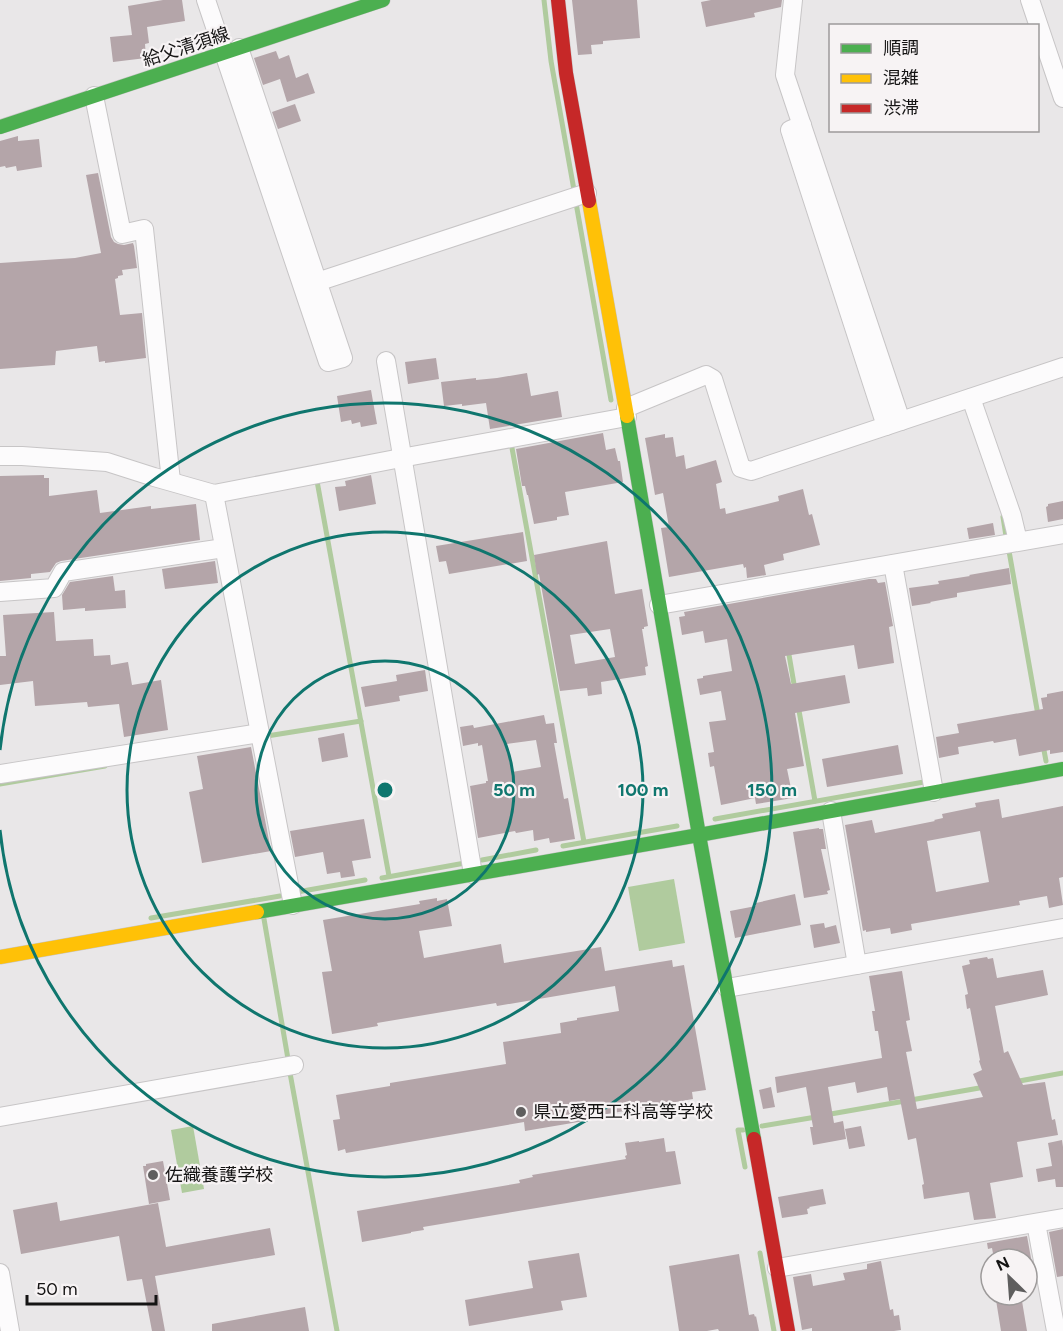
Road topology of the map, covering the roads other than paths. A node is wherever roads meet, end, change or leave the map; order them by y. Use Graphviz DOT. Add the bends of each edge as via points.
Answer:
graph roads {
  1 [pos="206,0"];
  2 [pos="383,0"];
  3 [pos="558,0"];
  4 [pos="793,0"];
  5 [pos="1030,0"];
  6 [pos="363,3"];
  7 [pos="1038,24"];
  8 [pos="1039,27"];
  9 [pos="231,51"];
  10 [pos="94,96"];
  11 [pos="1063,98"];
  12 [pos="0,127"];
  13 [pos="587,193"];
  14 [pos="317,282"];
  15 [pos="386,361"];
  16 [pos="1063,367"];
  17 [pos="971,398"];
  18 [pos="627,412"];
  19 [pos="894,423"];
  20 [pos="0,456"];
  21 [pos="401,458"];
  22 [pos="171,481"];
  23 [pos="214,494"];
  24 [pos="1063,534"];
  25 [pos="1018,542"];
  26 [pos="224,548"];
  27 [pos="893,564"];
  28 [pos="0,592"];
  29 [pos="659,605"];
  30 [pos="260,733"];
  31 [pos="1063,769"];
  32 [pos="0,774"];
  33 [pos="934,792"];
  34 [pos="831,811"];
  35 [pos="699,835"];
  36 [pos="473,874"];
  37 [pos="293,905"];
  38 [pos="1063,928"];
  39 [pos="0,953"];
  40 [pos="857,965"];
  41 [pos="727,988"];
  42 [pos="294,1065"];
  43 [pos="0,1117"];
  44 [pos="1063,1218"];
  45 [pos="1036,1223"];
  46 [pos="777,1268"];
  47 [pos="0,1273"];
  48 [pos="10,1331"];
  49 [pos="788,1331"];
  50 [pos="1056,1331"];
  1 -- 9 [label="street"];
  2 -- 6 [label="street, 給父清須線"];
  3 -- 13 [label="street"];
  4 -- 19 [label="street" via="785,75 802,125 790,130"];
  5 -- 7 [label="street"];
  6 -- 9 [label="street, 給父清須線"];
  8 -- 11 [label="street"];
  9 -- 10 [label="street, 給父清須線"];
  9 -- 14 [label="street"];
  9 -- 14 [label="street" via="328,362 343,358"];
  10 -- 12 [label="street, 給父清須線"];
  10 -- 22 [label="street" via="122,234 144,229"];
  13 -- 14 [label="street"];
  13 -- 18 [label="street"];
  15 -- 21 [label="street"];
  16 -- 17 [label="street"];
  17 -- 19 [label="street"];
  17 -- 25 [label="street"];
  18 -- 19 [label="street" via="706,375 713,379 741,468 751,471"];
  18 -- 21 [label="street"];
  18 -- 29 [label="street"];
  20 -- 22 [label="street" via="107,462"];
  21 -- 23 [label="street"];
  21 -- 36 [label="street"];
  22 -- 23 [label="street"];
  23 -- 26 [label="street"];
  24 -- 25 [label="street"];
  25 -- 27 [label="street"];
  26 -- 28 [label="street" via="63,572 54,588"];
  26 -- 30 [label="street"];
  27 -- 29 [label="street"];
  27 -- 33 [label="street"];
  29 -- 35 [label="street"];
  30 -- 32 [label="street"];
  30 -- 37 [label="street"];
  31 -- 33 [label="street"];
  33 -- 34 [label="street"];
  34 -- 35 [label="street"];
  34 -- 40 [label="street"];
  35 -- 36 [label="street"];
  35 -- 41 [label="street"];
  36 -- 37 [label="street"];
  37 -- 39 [label="street"];
  38 -- 40 [label="street"];
  40 -- 41 [label="street"];
  41 -- 46 [label="street"];
  42 -- 43 [label="street"];
  44 -- 45 [label="street"];
  45 -- 46 [label="street"];
  45 -- 50 [label="street"];
  46 -- 49 [label="street"];
  47 -- 48 [label="street"];
}
